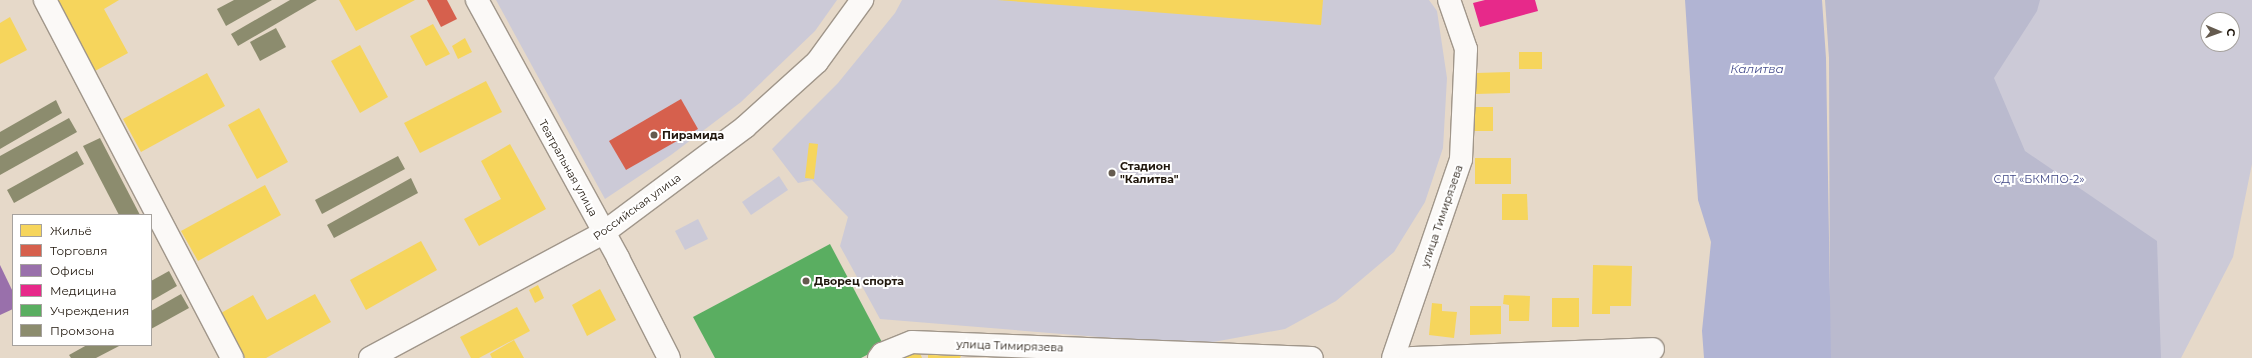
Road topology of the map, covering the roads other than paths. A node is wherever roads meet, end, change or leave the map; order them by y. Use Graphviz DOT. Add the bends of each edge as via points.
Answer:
graph roads {
  1 [pos="45,0"];
  2 [pos="477,0"];
  3 [pos="862,0"];
  4 [pos="1449,0"];
  5 [pos="603,232"];
  6 [pos="1653,349"];
  7 [pos="232,358"];
  8 [pos="370,358"];
  9 [pos="669,358"];
  10 [pos="879,358"];
  11 [pos="1312,358"];
  12 [pos="1393,358"];
  13 [pos="1411,358"];
  1 -- 7 [label="street"];
  2 -- 5 [label="street, Театральная улица"];
  3 -- 5 [label="street, Российская улица" via="817,62 745,127"];
  4 -- 12 [label="street, улица Тимирязева" via="1466,49 1461,159"];
  5 -- 8 [label="street, Российская улица"];
  5 -- 9 [label="street, Театральная улица"];
  6 -- 13 [label="street"];
  10 -- 11 [label="street, улица Тимирязева" via="882,354 912,342"];
}
